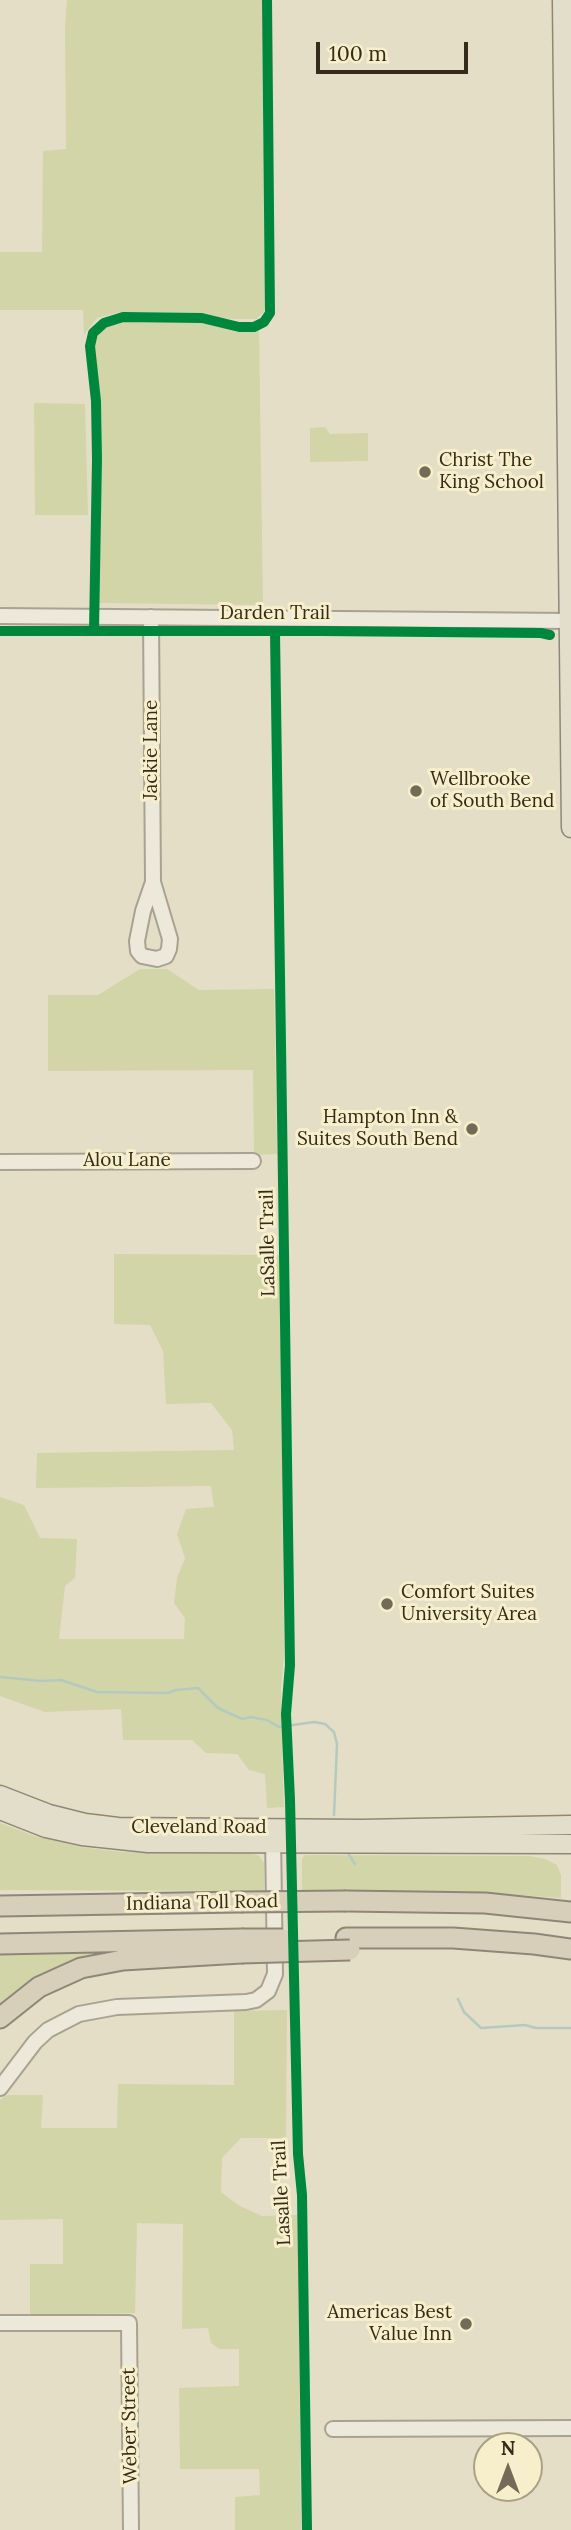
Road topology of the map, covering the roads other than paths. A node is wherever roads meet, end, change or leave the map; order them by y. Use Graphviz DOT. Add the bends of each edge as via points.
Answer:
graph roads {
  1 [pos="562,0"];
  2 [pos="567,143"];
  3 [pos="567,310"];
  4 [pos="0,616"];
  5 [pos="151,617"];
  6 [pos="569,621"];
  7 [pos="571,828"];
  8 [pos="153,882"];
  9 [pos="253,1160"];
  10 [pos="0,1162"];
  11 [pos="0,1795"];
  12 [pos="0,1810"];
  13 [pos="571,1825"];
  14 [pos="273,1836"];
  15 [pos="571,1844"];
  16 [pos="0,1906"];
  17 [pos="571,1912"];
  18 [pos="0,1944"];
  19 [pos="242,1946"];
  20 [pos="571,1949"];
  21 [pos="0,2018"];
  22 [pos="0,2088"];
  23 [pos="0,2323"];
  24 [pos="571,2428"];
  25 [pos="333,2429"];
  26 [pos="131,2530"];
  1 -- 2 [label="main road"];
  2 -- 3 [label="main road"];
  3 -- 6 [label="main road"];
  4 -- 5 [label="street"];
  5 -- 6 [label="street"];
  5 -- 8 [label="street, Jackie Lane"];
  6 -- 7 [label="main road"];
  8 -- 8 [label="street, Jackie Lane" via="137,941 142,956 158,960 166,956 170,939"];
  9 -- 10 [label="street, Alou Lane"];
  11 -- 14 [label="main road, Cleveland Road" via="85,1824"];
  12 -- 14 [label="main road, Cleveland Road" via="46,1828 105,1840 148,1843"];
  13 -- 14 [label="main road, Cleveland Road"];
  14 -- 15 [label="main road, Cleveland Road"];
  14 -- 22 [label="street" via="275,1974 268,1991 246,2002 117,2007 79,2014 35,2042"];
  16 -- 17 [label="highway, Indiana Toll Road, bridge" via="429,1901"];
  18 -- 19 [label="highway, Indiana Toll Road"];
  19 -- 20 [label="highway, Indiana Toll Road, bridge" via="453,1938"];
  19 -- 21 [label="highway" via="81,1968 39,1987"];
  23 -- 26 [label="street, Weber Street" via="129,2323"];
  24 -- 25 [label="street"];
}
